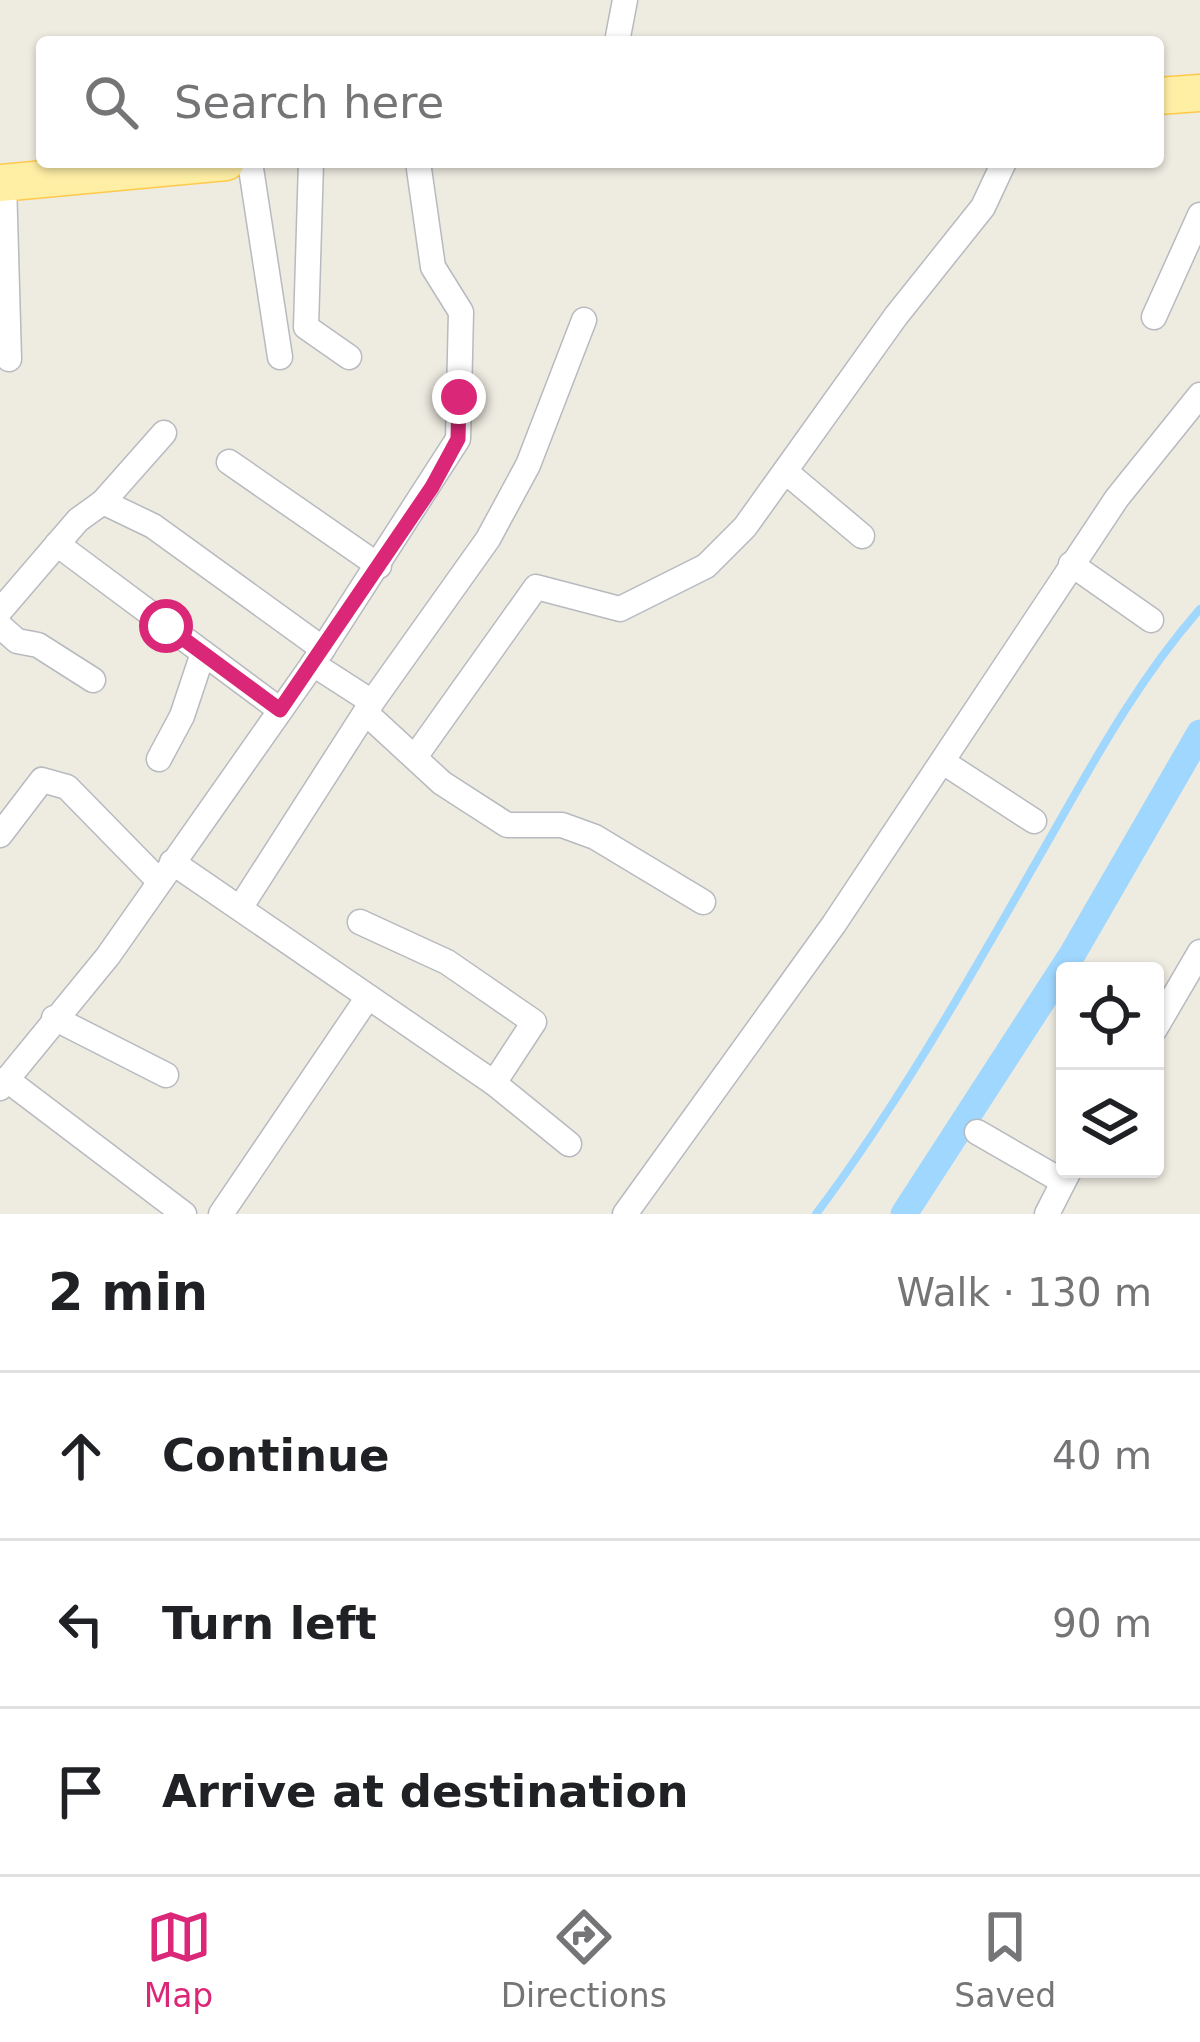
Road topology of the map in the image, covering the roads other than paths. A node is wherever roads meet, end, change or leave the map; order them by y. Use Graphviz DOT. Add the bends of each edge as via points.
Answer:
graph roads {
  1 [pos="625,0"];
  2 [pos="617,36"];
  3 [pos="1200,93"];
  4 [pos="1164,95"];
  5 [pos="159,168"];
  6 [pos="251,168"];
  7 [pos="311,168"];
  8 [pos="419,168"];
  9 [pos="1001,168"];
  10 [pos="2,182"];
  11 [pos="1200,215"];
  12 [pos="1154,317"];
  13 [pos="584,320"];
  14 [pos="280,357"];
  15 [pos="349,357"];
  16 [pos="9,359"];
  17 [pos="1200,394"];
  18 [pos="164,433"];
  19 [pos="229,462"];
  20 [pos="786,472"];
  21 [pos="103,502"];
  22 [pos="862,536"];
  23 [pos="57,544"];
  24 [pos="1071,564"];
  25 [pos="379,566"];
  26 [pos="0,611"];
  27 [pos="1151,620"];
  28 [pos="0,626"];
  29 [pos="203,652"];
  30 [pos="318,656"];
  31 [pos="93,680"];
  32 [pos="369,708"];
  33 [pos="280,710"];
  34 [pos="415,757"];
  35 [pos="159,759"];
  36 [pos="943,762"];
  37 [pos="1034,821"];
  38 [pos="0,835"];
  39 [pos="166,872"];
  40 [pos="703,902"];
  41 [pos="240,908"];
  42 [pos="360,922"];
  43 [pos="1200,952"];
  44 [pos="368,997"];
  45 [pos="1164,1014"];
  46 [pos="54,1018"];
  47 [pos="166,1075"];
  48 [pos="3,1083"];
  49 [pos="494,1083"];
  50 [pos="977,1132"];
  51 [pos="569,1144"];
  52 [pos="1056,1170"];
  53 [pos="1065,1178"];
  54 [pos="184,1214"];
  55 [pos="221,1214"];
  56 [pos="625,1214"];
  57 [pos="1047,1214"];
  1 -- 2 [label="street"];
  3 -- 4 [label="main road"];
  5 -- 10 [label="main road"];
  6 -- 14 [label="street"];
  7 -- 15 [label="street" via="306,327"];
  8 -- 25 [label="street" via="433,267 460,312 458,439"];
  9 -- 20 [label="street" via="983,208"];
  10 -- 16 [label="street"];
  11 -- 12 [label="street"];
  13 -- 32 [label="street" via="528,465 488,539"];
  17 -- 24 [label="street"];
  18 -- 21 [label="street"];
  19 -- 25 [label="street"];
  20 -- 22 [label="street"];
  20 -- 34 [label="street" via="706,566 658,594 620,609 536,587"];
  21 -- 23 [label="street"];
  21 -- 30 [label="street" via="153,526"];
  23 -- 26 [label="street"];
  23 -- 29 [label="street"];
  24 -- 27 [label="street"];
  24 -- 36 [label="street"];
  25 -- 30 [label="street"];
  28 -- 31 [label="street"];
  29 -- 33 [label="street"];
  29 -- 35 [label="street"];
  30 -- 32 [label="street"];
  30 -- 33 [label="street"];
  32 -- 34 [label="street"];
  32 -- 41 [label="street"];
  33 -- 39 [label="street"];
  34 -- 40 [label="street" via="507,826 562,825"];
  36 -- 37 [label="street"];
  36 -- 56 [label="street"];
  38 -- 39 [label="street" via="42,780 67,787"];
  39 -- 41 [label="street"];
  39 -- 46 [label="street"];
  41 -- 44 [label="street"];
  42 -- 49 [label="street" via="447,962 534,1022"];
  43 -- 45 [label="street"];
  44 -- 49 [label="street"];
  44 -- 55 [label="street"];
  46 -- 47 [label="street"];
  46 -- 48 [label="street"];
  48 -- 54 [label="street"];
  49 -- 51 [label="street"];
  50 -- 52 [label="street"];
  53 -- 57 [label="street"];
}
